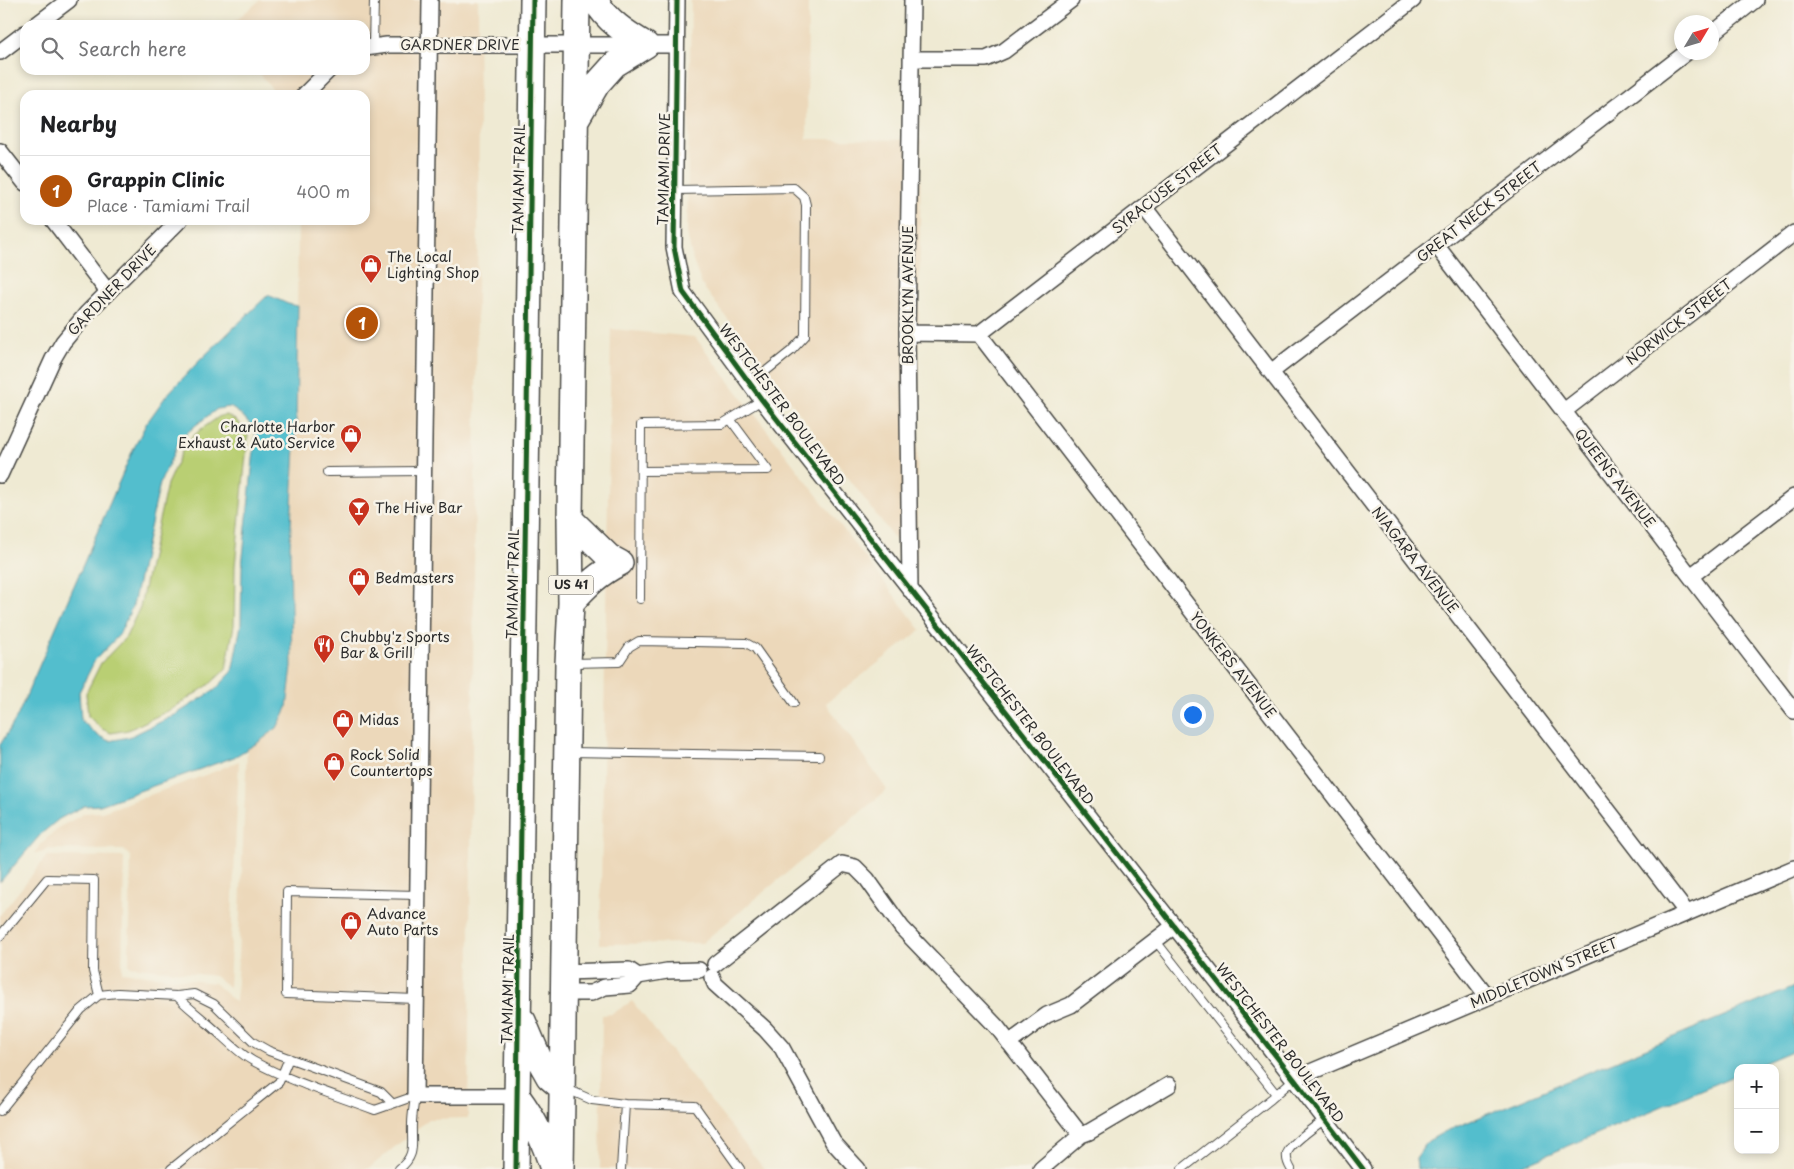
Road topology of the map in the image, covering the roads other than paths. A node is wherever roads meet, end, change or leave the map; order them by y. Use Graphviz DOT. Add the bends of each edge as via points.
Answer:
graph roads {
  1 [pos="70,0"];
  2 [pos="374,0"];
  3 [pos="430,0"];
  4 [pos="533,0"];
  5 [pos="577,0"];
  6 [pos="595,0"];
  7 [pos="677,0"];
  8 [pos="912,0"];
  9 [pos="1071,0"];
  10 [pos="1413,0"];
  11 [pos="1755,0"];
  12 [pos="43,20"];
  13 [pos="1719,28"];
  14 [pos="20,37"];
  15 [pos="370,38"];
  16 [pos="533,44"];
  17 [pos="646,45"];
  18 [pos="676,45"];
  19 [pos="430,46"];
  20 [pos="577,46"];
  21 [pos="370,47"];
  22 [pos="0,52"];
  23 [pos="911,59"];
  24 [pos="1677,60"];
  25 [pos="324,75"];
  26 [pos="309,90"];
  27 [pos="576,121"];
  28 [pos="0,151"];
  29 [pos="20,177"];
  30 [pos="674,190"];
  31 [pos="1144,207"];
  32 [pos="57,225"];
  33 [pos="175,225"];
  34 [pos="1794,233"];
  35 [pos="1436,245"];
  36 [pos="108,292"];
  37 [pos="683,292"];
  38 [pos="908,333"];
  39 [pos="978,334"];
  40 [pos="1271,372"];
  41 [pos="751,383"];
  42 [pos="762,400"];
  43 [pos="1564,411"];
  44 [pos="730,418"];
  45 [pos="423,471"];
  46 [pos="641,471"];
  47 [pos="327,472"];
  48 [pos="0,475"];
  49 [pos="1794,496"];
  50 [pos="570,519"];
  51 [pos="630,564"];
  52 [pos="1690,576"];
  53 [pos="910,590"];
  54 [pos="640,599"];
  55 [pos="571,603"];
  56 [pos="568,663"];
  57 [pos="794,704"];
  58 [pos="1794,711"];
  59 [pos="567,752"];
  60 [pos="819,756"];
  61 [pos="1794,868"];
  62 [pos="418,895"];
  63 [pos="1687,913"];
  64 [pos="1174,926"];
  65 [pos="0,936"];
  66 [pos="1156,940"];
  67 [pos="709,970"];
  68 [pos="638,976"];
  69 [pos="564,982"];
  70 [pos="100,995"];
  71 [pos="178,996"];
  72 [pos="1488,996"];
  73 [pos="416,999"];
  74 [pos="518,1009"];
  75 [pos="230,1019"];
  76 [pos="218,1032"];
  77 [pos="1009,1043"];
  78 [pos="289,1058"];
  79 [pos="283,1074"];
  80 [pos="1294,1079"];
  81 [pos="1170,1085"];
  82 [pos="562,1088"];
  83 [pos="1276,1094"];
  84 [pos="415,1096"];
  85 [pos="517,1096"];
  86 [pos="392,1103"];
  87 [pos="625,1104"];
  88 [pos="0,1111"];
  89 [pos="1325,1119"];
  90 [pos="1081,1135"];
  91 [pos="171,1169"];
  92 [pos="399,1169"];
  93 [pos="516,1169"];
  94 [pos="553,1169"];
  95 [pos="561,1169"];
  96 [pos="621,1169"];
  97 [pos="740,1169"];
  98 [pos="858,1169"];
  99 [pos="1041,1169"];
  100 [pos="1182,1169"];
  101 [pos="1291,1169"];
  102 [pos="1363,1169"];
  1 -- 12 [label="street"];
  2 -- 15 [label="lane"];
  3 -- 19 [label="street"];
  4 -- 16 [label="main road, TAMIAMI TRAIL"];
  5 -- 20 [label="main road, US 41"];
  6 -- 17 [label="main road" via="618,28"];
  7 -- 18 [label="street"];
  8 -- 23 [label="street, BROOKLYN AVENUE"];
  9 -- 23 [label="street" via="1004,51 986,59"];
  10 -- 31 [label="street, SYRACUSE STREET"];
  11 -- 13 [label="street"];
  14 -- 22 [label="street"];
  16 -- 19 [label="street, GARDNER DRIVE"];
  16 -- 20 [label="street, GARDNER DRIVE"];
  16 -- 74 [label="main road, TAMIAMI TRAIL"];
  17 -- 18 [label="street, GARDNER DRIVE"];
  17 -- 20 [label="street, GARDNER DRIVE"];
  17 -- 27 [label="main road" via="615,64 597,84"];
  18 -- 30 [label="street, TAMIAMI DRIVE"];
  19 -- 21 [label="street, GARDNER DRIVE"];
  19 -- 45 [label="street"];
  20 -- 27 [label="main road, US 41"];
  23 -- 38 [label="street, BROOKLYN AVENUE"];
  24 -- 35 [label="street, GREAT NECK STREET"];
  25 -- 26 [label="street"];
  27 -- 50 [label="main road, US 41"];
  28 -- 29 [label="street"];
  30 -- 37 [label="street, TAMIAMI DRIVE" via="674,247"];
  30 -- 41 [label="lane" via="794,188 804,196 805,336"];
  31 -- 39 [label="street, SYRACUSE STREET"];
  31 -- 40 [label="street, NIAGARA AVENUE"];
  32 -- 36 [label="street"];
  33 -- 36 [label="street, GARDNER DRIVE"];
  34 -- 43 [label="street, NORWICK STREET"];
  35 -- 40 [label="street, GREAT NECK STREET"];
  35 -- 43 [label="street, QUEENS AVENUE"];
  36 -- 48 [label="street, GARDNER DRIVE" via="74,328 58,351"];
  37 -- 41 [label="street, WESTCHESTER BOULEVARD"];
  38 -- 39 [label="street"];
  38 -- 53 [label="street, BROOKLYN AVENUE"];
  39 -- 72 [label="street, YONKERS AVENUE"];
  40 -- 63 [label="street, NIAGARA AVENUE"];
  41 -- 42 [label="street, WESTCHESTER BOULEVARD"];
  42 -- 44 [label="lane"];
  42 -- 53 [label="street, WESTCHESTER BOULEVARD"];
  43 -- 52 [label="street, QUEENS AVENUE"];
  44 -- 46 [label="lane" via="722,424 641,425"];
  44 -- 46 [label="lane" via="768,470"];
  45 -- 47 [label="lane"];
  45 -- 62 [label="street"];
  46 -- 51 [label="lane"];
  49 -- 52 [label="street"];
  50 -- 51 [label="main road" via="609,557"];
  50 -- 55 [label="main road, US 41"];
  51 -- 54 [label="lane"];
  51 -- 55 [label="main road" via="608,569"];
  52 -- 58 [label="street, QUEENS AVENUE"];
  53 -- 64 [label="street, WESTCHESTER BOULEVARD"];
  55 -- 56 [label="main road, US 41"];
  56 -- 57 [label="lane" via="619,662 629,647 639,641 746,643 755,648"];
  56 -- 59 [label="main road, US 41"];
  59 -- 60 [label="lane"];
  59 -- 69 [label="main road, US 41"];
  61 -- 63 [label="street, MIDDLETOWN STREET"];
  62 -- 73 [label="street"];
  62 -- 73 [label="lane" via="287,892 286,994"];
  63 -- 72 [label="street, MIDDLETOWN STREET"];
  64 -- 66 [label="street"];
  64 -- 80 [label="street, WESTCHESTER BOULEVARD"];
  65 -- 70 [label="lane" via="47,878 94,880 92,971"];
  66 -- 77 [label="street" via="1071,1005 1047,1015"];
  66 -- 83 [label="lane"];
  67 -- 68 [label="street" via="667,971"];
  67 -- 77 [label="street" via="842,864 855,868 867,879 902,928"];
  67 -- 98 [label="street" via="715,984 782,1048 833,1142"];
  68 -- 69 [label="street" via="629,970"];
  68 -- 69 [label="street" via="630,985 605,987 591,993"];
  69 -- 82 [label="main road, US 41"];
  70 -- 71 [label="lane"];
  70 -- 88 [label="lane" via="81,1010"];
  71 -- 75 [label="lane" via="194,994 214,1004"];
  71 -- 76 [label="lane"];
  72 -- 80 [label="street, MIDDLETOWN STREET"];
  73 -- 84 [label="street"];
  74 -- 82 [label="main road" via="540,1061 549,1077"];
  74 -- 85 [label="main road, TAMIAMI TRAIL"];
  75 -- 76 [label="lane"];
  75 -- 78 [label="lane" via="253,1042"];
  76 -- 79 [label="lane" via="238,1051"];
  77 -- 90 [label="street"];
  78 -- 79 [label="lane"];
  78 -- 86 [label="lane" via="381,1092"];
  79 -- 86 [label="lane" via="376,1110"];
  79 -- 91 [label="lane" via="279,1082"];
  80 -- 83 [label="lane"];
  80 -- 89 [label="street, WESTCHESTER BOULEVARD"];
  81 -- 90 [label="street"];
  82 -- 87 [label="lane" via="592,1100"];
  82 -- 95 [label="main road, US 41"];
  83 -- 100 [label="lane"];
  84 -- 85 [label="street"];
  84 -- 86 [label="lane"];
  84 -- 92 [label="lane" via="412,1153"];
  85 -- 93 [label="main road, TAMIAMI TRAIL"];
  85 -- 94 [label="main road" via="538,1129"];
  87 -- 96 [label="lane"];
  87 -- 97 [label="lane" via="695,1106"];
  89 -- 101 [label="lane" via="1291,1146 1287,1152"];
  89 -- 102 [label="street, WESTCHESTER BOULEVARD"];
  90 -- 99 [label="street"];
}
